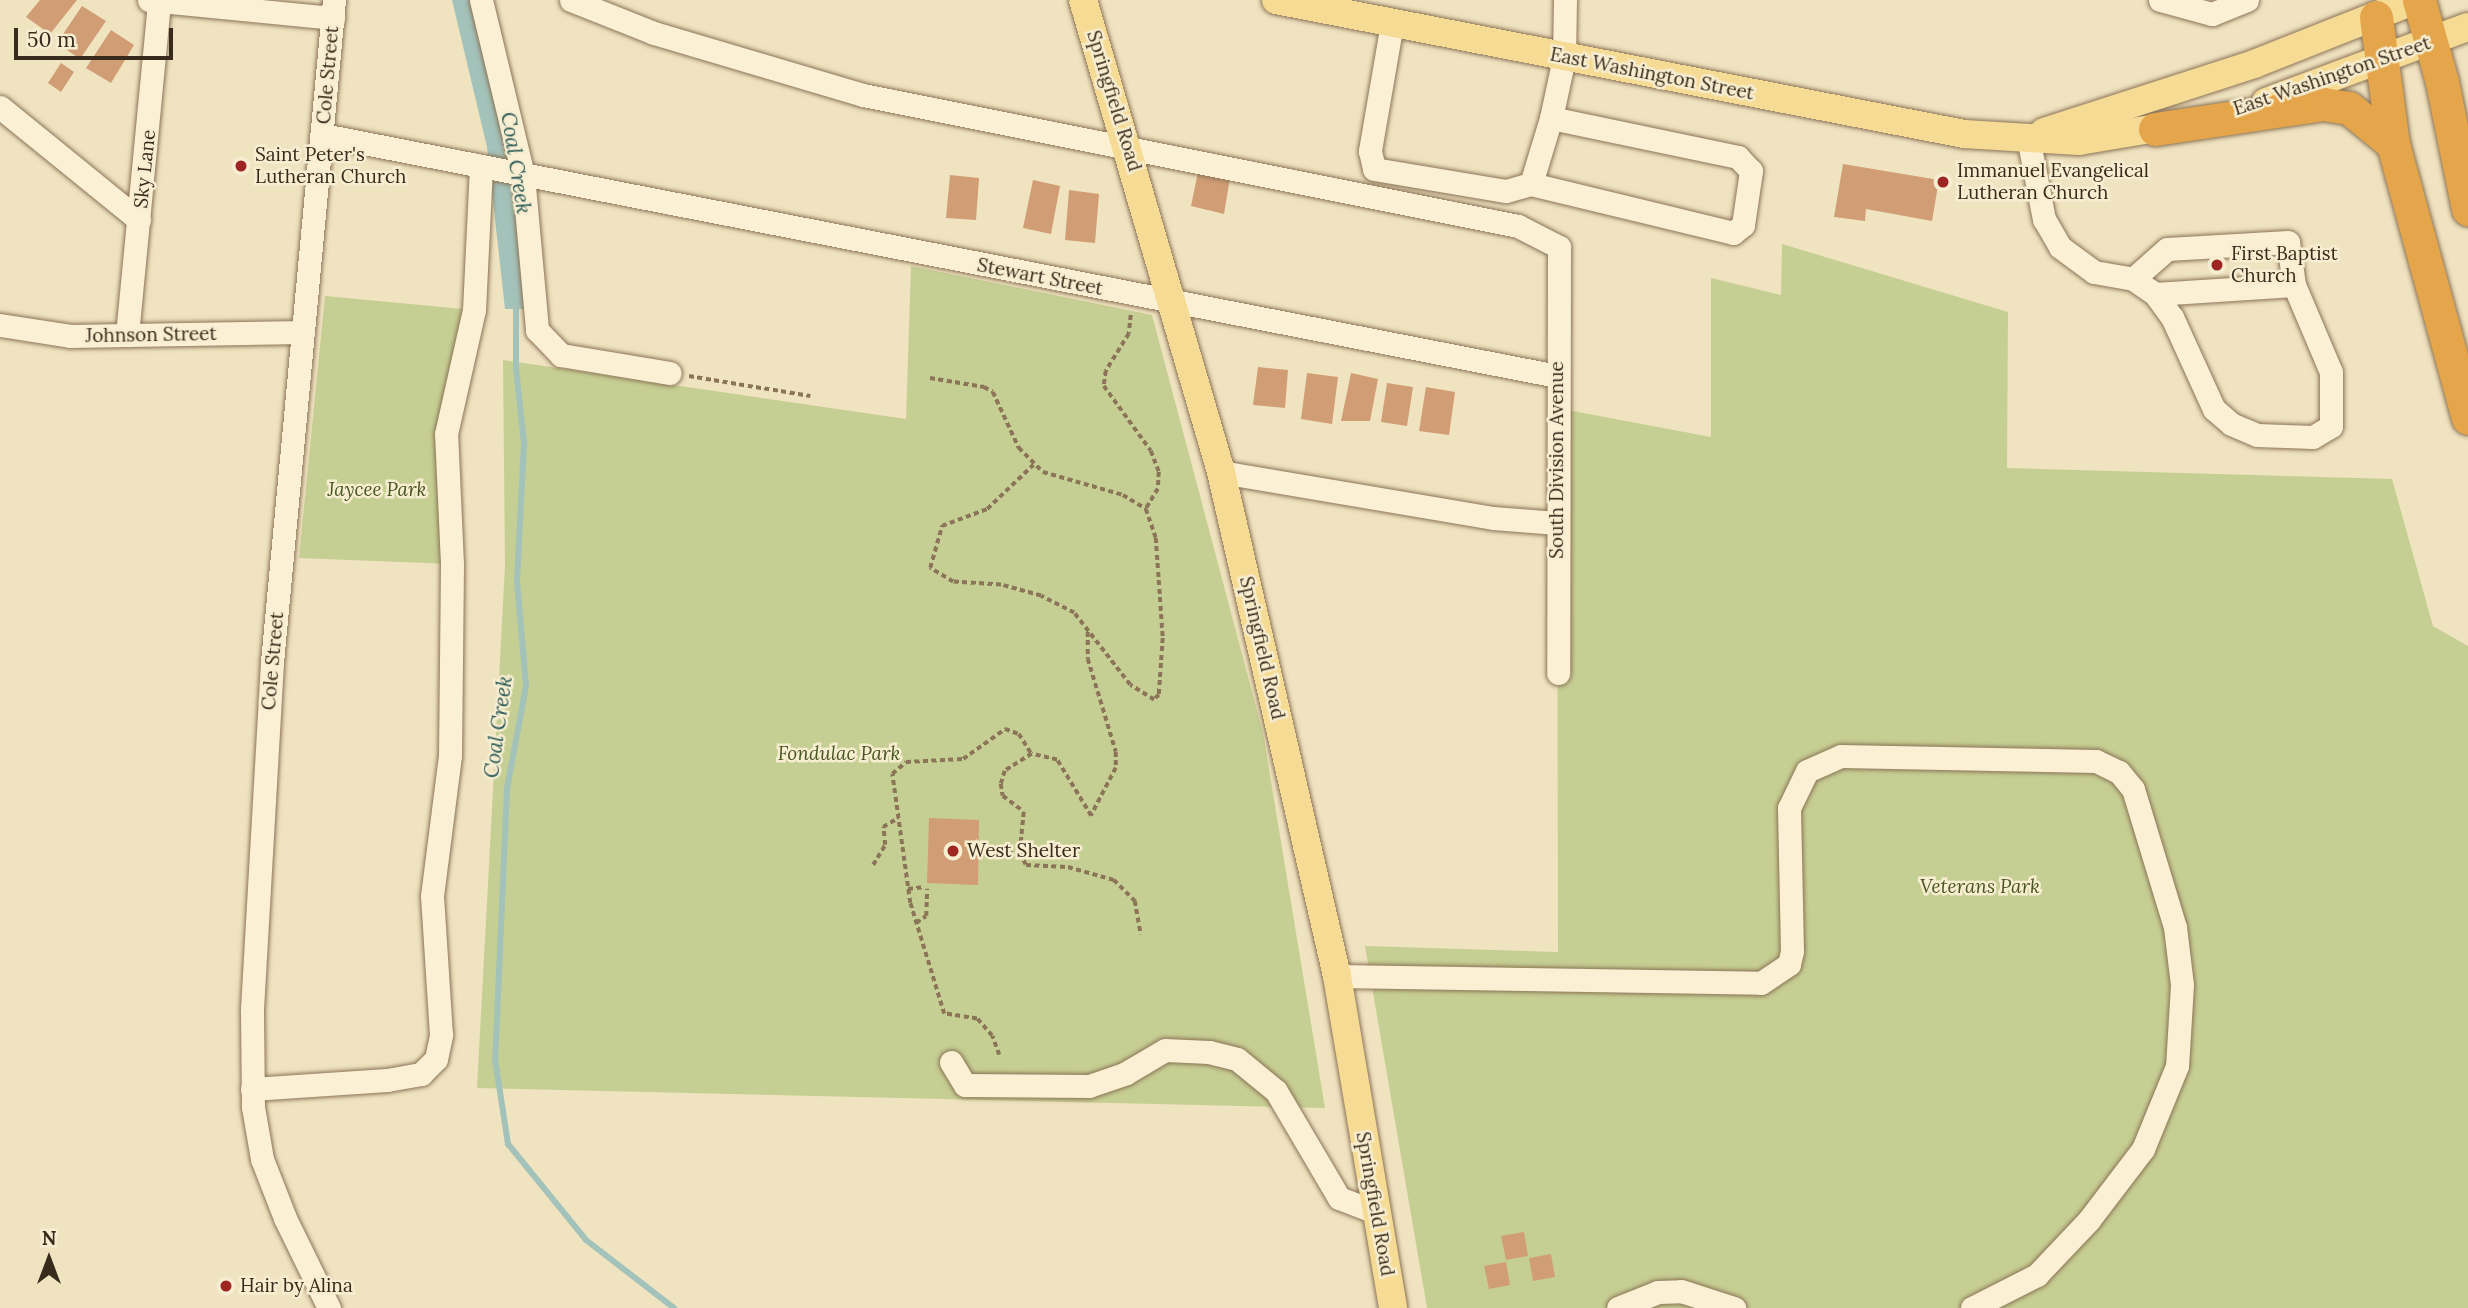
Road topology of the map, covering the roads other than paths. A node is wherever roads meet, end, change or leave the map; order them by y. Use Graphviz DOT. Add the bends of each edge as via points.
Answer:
graph roads {
  1 [pos="481,0"];
  2 [pos="571,0"];
  3 [pos="1083,0"];
  4 [pos="1276,0"];
  5 [pos="1565,0"];
  6 [pos="2160,0"];
  7 [pos="2247,0"];
  8 [pos="2417,0"];
  9 [pos="154,1"];
  10 [pos="2181,4"];
  11 [pos="334,9"];
  12 [pos="2376,17"];
  13 [pos="1392,23"];
  14 [pos="2468,27"];
  15 [pos="2431,42"];
  16 [pos="1564,58"];
  17 [pos="2383,61"];
  18 [pos="2468,102"];
  19 [pos="0,107"];
  20 [pos="1551,118"];
  21 [pos="2155,129"];
  22 [pos="323,135"];
  23 [pos="2028,137"];
  24 [pos="2393,144"];
  25 [pos="1128,148"];
  26 [pos="481,167"];
  27 [pos="523,175"];
  28 [pos="1531,184"];
  29 [pos="2468,195"];
  30 [pos="2468,209"];
  31 [pos="139,220"];
  32 [pos="2133,279"];
  33 [pos="2294,285"];
  34 [pos="2155,294"];
  35 [pos="1175,304"];
  36 [pos="0,325"];
  37 [pos="303,332"];
  38 [pos="127,335"];
  39 [pos="670,373"];
  40 [pos="1557,376"];
  41 [pos="2468,418"];
  42 [pos="1222,472"];
  43 [pos="1557,523"];
  44 [pos="1558,673"];
  45 [pos="1337,976"];
  46 [pos="950,1062"];
  47 [pos="252,1089"];
  48 [pos="1375,1212"];
  49 [pos="328,1308"];
  50 [pos="1393,1308"];
  51 [pos="1618,1308"];
  52 [pos="1734,1308"];
  53 [pos="1972,1308"];
  1 -- 27 [label="street"];
  2 -- 25 [label="street" via="654,33 863,95"];
  3 -- 25 [label="main road, Springfield Road"];
  4 -- 13 [label="main road, East Washington Street"];
  5 -- 16 [label="street"];
  6 -- 10 [label="street"];
  7 -- 10 [label="street" via="2212,14"];
  8 -- 12 [label="main road, East Washington Street"];
  8 -- 15 [label="highway"];
  9 -- 11 [label="street"];
  9 -- 31 [label="street, Sky Lane"];
  11 -- 22 [label="street, Cole Street"];
  12 -- 17 [label="highway"];
  12 -- 23 [label="main road, East Washington Street" via="2254,64"];
  13 -- 16 [label="main road, East Washington Street"];
  13 -- 28 [label="street" via="1370,151 1374,169 1506,191"];
  14 -- 15 [label="main road, East Washington Street"];
  15 -- 17 [label="main road, East Washington Street"];
  15 -- 30 [label="highway"];
  16 -- 20 [label="street"];
  16 -- 23 [label="main road, East Washington Street" via="1964,134"];
  17 -- 21 [label="main road, East Washington Street" via="2282,97"];
  17 -- 24 [label="highway"];
  18 -- 29 [label="highway" via="2464,142"];
  19 -- 31 [label="street"];
  20 -- 28 [label="street"];
  20 -- 28 [label="street" via="1738,157 1751,171 1743,225 1733,233"];
  21 -- 23 [label="main road, East Washington Street" via="2079,141"];
  21 -- 24 [label="highway" via="2323,104 2349,108"];
  22 -- 26 [label="street"];
  22 -- 37 [label="street, Cole Street"];
  23 -- 32 [label="street" via="2044,219 2060,247 2094,272"];
  24 -- 41 [label="highway"];
  25 -- 35 [label="main road, Springfield Road"];
  25 -- 40 [label="street, South Division Avenue" via="1518,226 1559,247"];
  26 -- 27 [label="street, Stewart Street"];
  26 -- 47 [label="street" via="474,310 446,433 452,564 450,756 432,896 441,1035 436,1059 421,1074 387,1080"];
  27 -- 35 [label="street, Stewart Street"];
  27 -- 39 [label="street" via="537,330 548,346 561,355"];
  31 -- 38 [label="street, Sky Lane"];
  32 -- 33 [label="street" via="2167,249 2288,242"];
  32 -- 34 [label="street"];
  33 -- 34 [label="street"];
  33 -- 34 [label="street" via="2331,372 2334,405 2331,426 2313,437 2289,439 2257,435 2231,424 2214,409 2172,317"];
  35 -- 40 [label="street, Stewart Street"];
  35 -- 42 [label="main road, Springfield Road"];
  36 -- 38 [label="street, Johnson Street" via="42,335"];
  37 -- 38 [label="street, Johnson Street"];
  37 -- 47 [label="street, Cole Street" via="265,754"];
  40 -- 43 [label="street, South Division Avenue"];
  42 -- 43 [label="street" via="1493,518"];
  42 -- 45 [label="main road, Springfield Road"];
  43 -- 44 [label="street, South Division Avenue"];
  45 -- 48 [label="main road, Springfield Road"];
  45 -- 53 [label="street" via="1761,984 1789,964 1792,951 1789,808 1807,771 1841,756 2096,761 2119,772 2133,789 2175,927 2182,985 2177,1066 2143,1149 2082,1228 2037,1275"];
  46 -- 48 [label="street" via="965,1085 1089,1086 1126,1073 1165,1050 1237,1059 1276,1091 1339,1198"];
  47 -- 49 [label="street, Cole Street" via="269,1183"];
  48 -- 50 [label="main road, Springfield Road"];
  51 -- 52 [label="street" via="1658,1292 1681,1291"];
}
